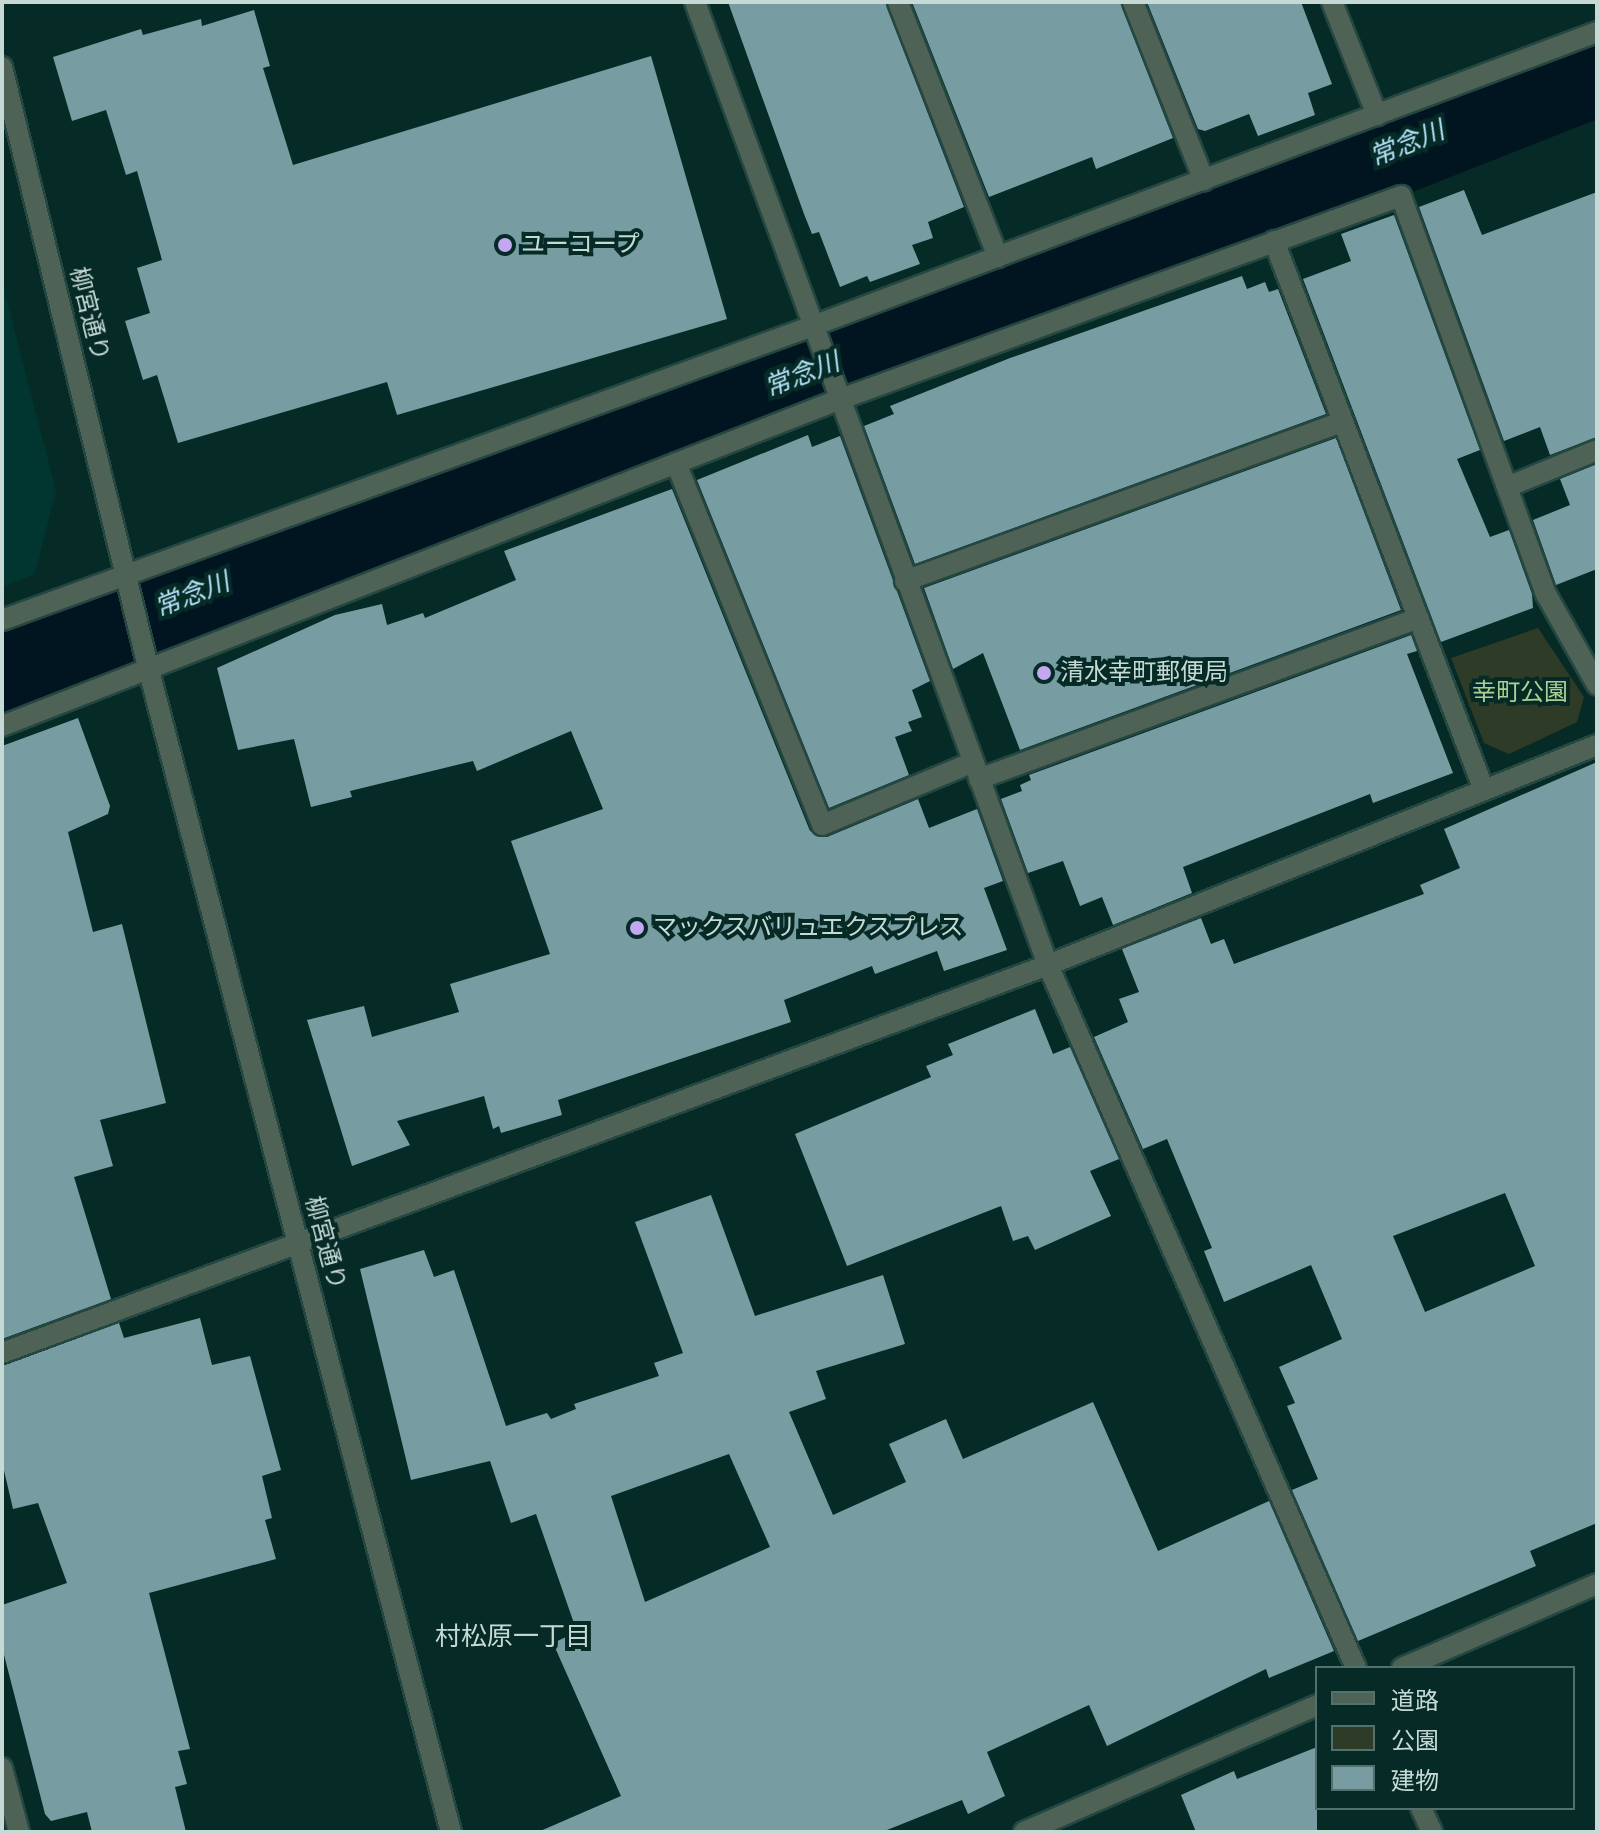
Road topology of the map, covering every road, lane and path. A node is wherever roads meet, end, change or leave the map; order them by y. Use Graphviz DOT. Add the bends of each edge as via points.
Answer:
graph roads {
  1 [pos="695,2"];
  2 [pos="898,2"];
  3 [pos="1133,2"];
  4 [pos="1332,2"];
  5 [pos="1597,32"];
  6 [pos="2,67"];
  7 [pos="1377,115"];
  8 [pos="1204,180"];
  9 [pos="1274,241"];
  10 [pos="998,257"];
  11 [pos="810,327"];
  12 [pos="838,400"];
  13 [pos="1343,422"];
  14 [pos="1597,450"];
  15 [pos="676,463"];
  16 [pos="1507,487"];
  17 [pos="125,573"];
  18 [pos="905,581"];
  19 [pos="1418,618"];
  20 [pos="2,620"];
  21 [pos="148,667"];
  22 [pos="1597,685"];
  23 [pos="2,726"];
  24 [pos="1597,745"];
  25 [pos="976,771"];
  26 [pos="1484,790"];
  27 [pos="1048,965"];
  28 [pos="299,1246"];
  29 [pos="2,1353"];
  30 [pos="1597,1584"];
  31 [pos="1355,1666"];
  32 [pos="1407,1666"];
  33 [pos="1315,1706"];
  34 [pos="2,1768"];
  35 [pos="1422,1810"];
  36 [pos="19,1832"];
  37 [pos="451,1832"];
  38 [pos="1024,1832"];
  39 [pos="1432,1832"];
  1 -- 11 [label="street"];
  2 -- 10 [label="street"];
  3 -- 8 [label="street"];
  4 -- 7 [label="street"];
  5 -- 7 [label="street"];
  6 -- 17 [label="street, 柳宮通り"];
  7 -- 8 [label="street"];
  8 -- 10 [label="street"];
  9 -- 12 [label="street"];
  9 -- 13 [label="street"];
  9 -- 16 [label="street" via="1401,196"];
  10 -- 11 [label="street"];
  11 -- 12 [label="street"];
  11 -- 17 [label="street"];
  12 -- 15 [label="street"];
  12 -- 18 [label="street"];
  13 -- 18 [label="street"];
  13 -- 19 [label="street"];
  14 -- 16 [label="street"];
  15 -- 21 [label="street"];
  15 -- 25 [label="street" via="822,825"];
  16 -- 22 [label="street" via="1546,594"];
  17 -- 20 [label="street"];
  17 -- 21 [label="street, 柳宮通り"];
  18 -- 25 [label="street"];
  19 -- 25 [label="street"];
  19 -- 26 [label="street"];
  21 -- 23 [label="street"];
  21 -- 28 [label="street, 柳宮通り"];
  24 -- 26 [label="street"];
  25 -- 27 [label="street"];
  26 -- 27 [label="street"];
  27 -- 28 [label="street"];
  27 -- 31 [label="street"];
  28 -- 29 [label="street"];
  28 -- 37 [label="street, 柳宮通り"];
  30 -- 32 [label="street"];
  33 -- 38 [label="street"];
  34 -- 36 [label="street"];
  35 -- 39 [label="street"];
}
